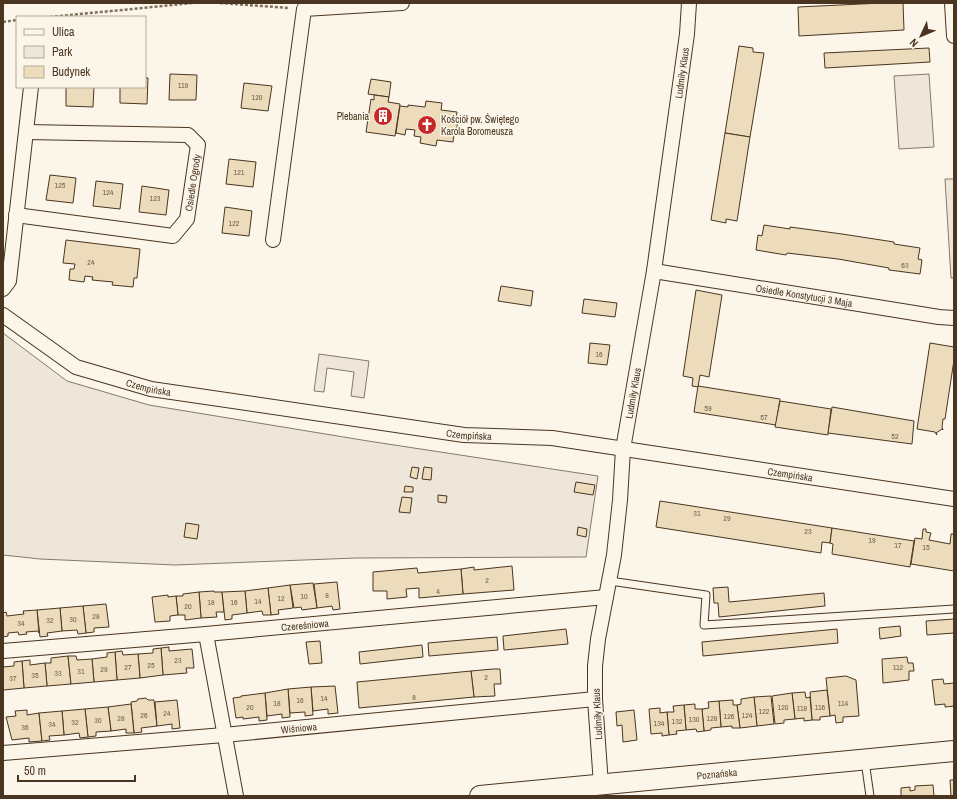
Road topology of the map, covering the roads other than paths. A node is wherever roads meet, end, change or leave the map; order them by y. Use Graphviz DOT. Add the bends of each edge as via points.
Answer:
graph roads {
  1 [pos="402,3"];
  2 [pos="689,3"];
  3 [pos="952,3"];
  4 [pos="954,36"];
  5 [pos="30,88"];
  6 [pos="26,132"];
  7 [pos="16,215"];
  8 [pos="272,240"];
  9 [pos="654,271"];
  10 [pos="3,289"];
  11 [pos="3,315"];
  12 [pos="954,318"];
  13 [pos="623,449"];
  14 [pos="953,496"];
  15 [pos="610,581"];
  16 [pos="606,597"];
  17 [pos="954,609"];
  18 [pos="206,634"];
  19 [pos="3,651"];
  20 [pos="595,699"];
  21 [pos="224,735"];
  22 [pos="954,751"];
  23 [pos="3,752"];
  24 [pos="865,760"];
  25 [pos="601,787"];
  26 [pos="236,796"];
  27 [pos="480,796"];
  28 [pos="870,796"];
  1 -- 8 [label="street" via="304,9"];
  2 -- 9 [label="street, Ludmiły Klaus" via="687,34"];
  3 -- 4 [label="street"];
  5 -- 6 [label="street"];
  6 -- 7 [label="street"];
  6 -- 7 [label="street, Osiedle Ogrody" via="188,135 198,145 187,219 172,236"];
  7 -- 10 [label="street" via="9,281"];
  9 -- 12 [label="street, Osiedle Konstytucji 3 Maja"];
  9 -- 13 [label="street, Ludmiły Klaus"];
  11 -- 13 [label="street, Czempińska" via="76,367 151,389 464,434 552,438"];
  13 -- 14 [label="street, Czempińska"];
  13 -- 15 [label="street, Ludmiły Klaus" via="620,500"];
  15 -- 16 [label="street, Ludmiły Klaus"];
  15 -- 17 [label="lane" via="706,595 704,625"];
  16 -- 18 [label="street, Czereśniowa"];
  16 -- 20 [label="street, Ludmiły Klaus" via="595,666"];
  18 -- 19 [label="street, Czereśniowa"];
  18 -- 21 [label="street"];
  20 -- 21 [label="street, Wiśniowa"];
  20 -- 25 [label="street, Ludmiły Klaus"];
  21 -- 23 [label="street, Wiśniowa"];
  21 -- 26 [label="street"];
  22 -- 24 [label="street, Poznańska"];
  24 -- 25 [label="street, Poznańska"];
  24 -- 28 [label="lane"];
  25 -- 27 [label="street, Poznańska"];
}
